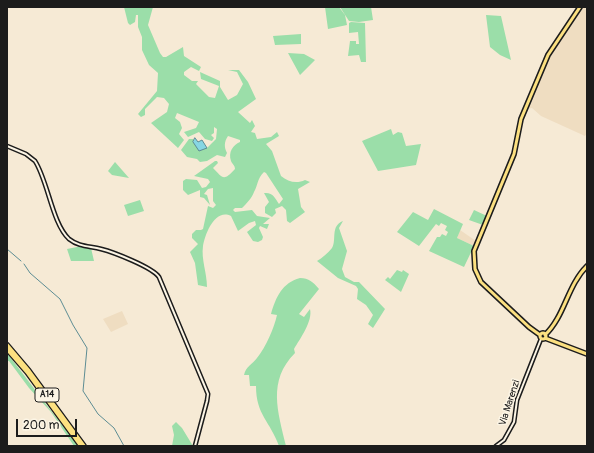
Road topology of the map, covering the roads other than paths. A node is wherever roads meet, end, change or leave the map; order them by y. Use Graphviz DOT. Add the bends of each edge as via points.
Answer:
graph roads {
  1 [pos="580,7"];
  2 [pos="7,146"];
  3 [pos="587,266"];
  4 [pos="543,337"];
  5 [pos="7,345"];
  6 [pos="7,349"];
  7 [pos="587,354"];
  8 [pos="81,446"];
  9 [pos="84,446"];
  10 [pos="194,446"];
  11 [pos="496,446"];
  1 -- 4 [label="main road" via="548,55 526,105 514,154 477,243 474,263 481,282"];
  2 -- 10 [label="street" via="35,161 61,227 70,239 82,246 112,253 159,277 208,394"];
  3 -- 4 [label="main road" via="573,284 559,316"];
  4 -- 7 [label="main road"];
  4 -- 11 [label="street, Via Marenzi" via="517,400 514,422 504,440"];
  5 -- 9 [label="highway, A14"];
  6 -- 8 [label="highway, A14"];
}
